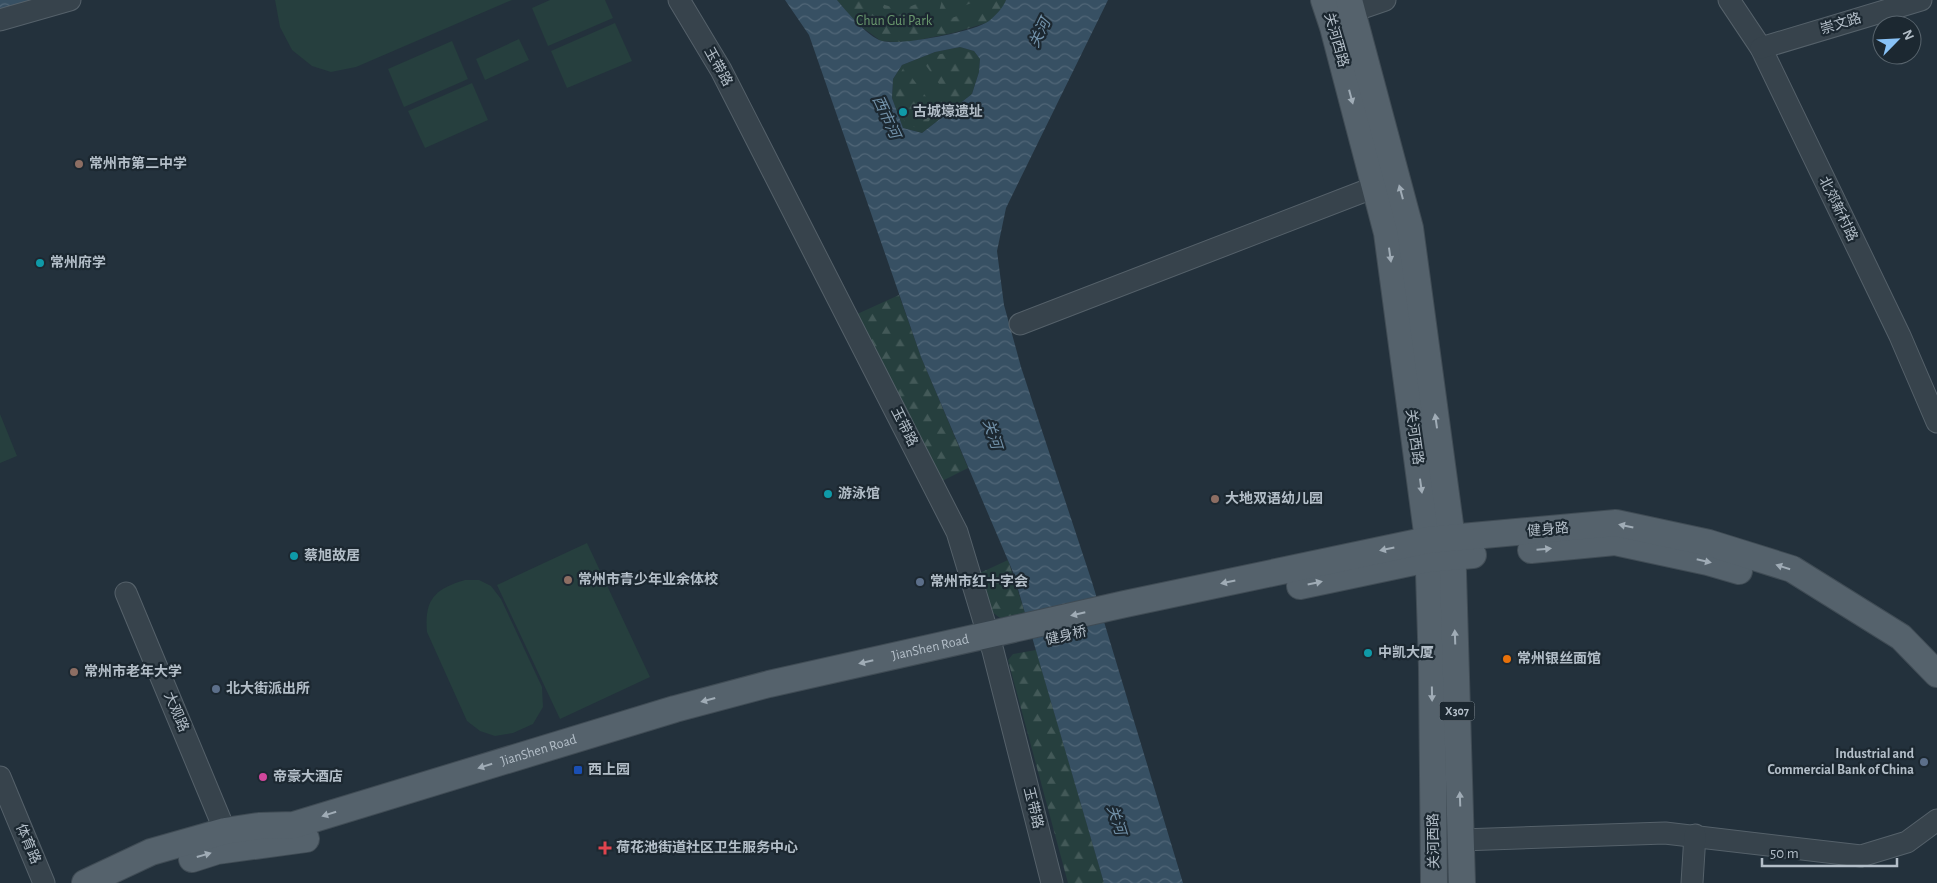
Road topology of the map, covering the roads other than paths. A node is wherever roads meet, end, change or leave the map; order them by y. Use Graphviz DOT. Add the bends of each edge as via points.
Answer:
graph roads {
  1 [pos="70,0"];
  2 [pos="679,0"];
  3 [pos="1324,0"];
  4 [pos="1385,0"];
  5 [pos="1729,0"];
  6 [pos="1921,0"];
  7 [pos="1351,6"];
  8 [pos="0,20"];
  9 [pos="1761,48"];
  10 [pos="1375,187"];
  11 [pos="1020,324"];
  12 [pos="1937,422"];
  13 [pos="1440,549"];
  14 [pos="126,593"];
  15 [pos="1127,612"];
  16 [pos="995,642"];
  17 [pos="1937,674"];
  18 [pos="1937,694"];
  19 [pos="0,777"];
  20 [pos="1937,820"];
  21 [pos="226,831"];
  22 [pos="1695,835"];
  23 [pos="1461,840"];
  24 [pos="44,883"];
  25 [pos="85,883"];
  26 [pos="125,883"];
  27 [pos="1052,883"];
  28 [pos="1434,883"];
  29 [pos="1462,883"];
  30 [pos="1692,883"];
  1 -- 8 [label="street"];
  2 -- 16 [label="street, 玉带路" via="721,70 957,532"];
  3 -- 10 [label="main road, 关河西路, one-way"];
  4 -- 7 [label="street"];
  5 -- 9 [label="street, 北郊新村路"];
  6 -- 9 [label="street, 崇文路"];
  13 -- 7 [label="main road, 关河西路, one-way" via="1410,228"];
  9 -- 12 [label="street, 北郊新村路" via="1900,336"];
  10 -- 11 [label="street"];
  10 -- 13 [label="main road, 关河西路, one-way" via="1387,232"];
  13 -- 15 [label="main road, 健身路"];
  17 -- 13 [label="main road, 健身路, one-way" via="1901,637 1792,569 1709,543 1616,524"];
  13 -- 18 [label="main road, 健身路, one-way" via="1615,542 1708,562 1792,588 1900,655"];
  23 -- 13 [label="main road, 关河西路 / X307, one-way"];
  13 -- 28 [label="main road, 关河西路 / X307, one-way"];
  14 -- 21 [label="street, 大观路"];
  15 -- 16 [label="main road, 健身桥"];
  16 -- 21 [label="main road, JianShen Road, one-way" via="770,684 675,708 294,825"];
  26 -- 16 [label="main road, JianShen Road, one-way" via="154,869 217,851 314,838 628,739"];
  16 -- 27 [label="street, 玉带路"];
  19 -- 24 [label="street, 体育路"];
  20 -- 22 [label="street" via="1907,842 1861,856"];
  21 -- 25 [label="main road, JianShen Road" via="151,852"];
  22 -- 23 [label="street" via="1665,833"];
  22 -- 30 [label="street"];
  23 -- 29 [label="main road, 关河西路 / X307"];
}
